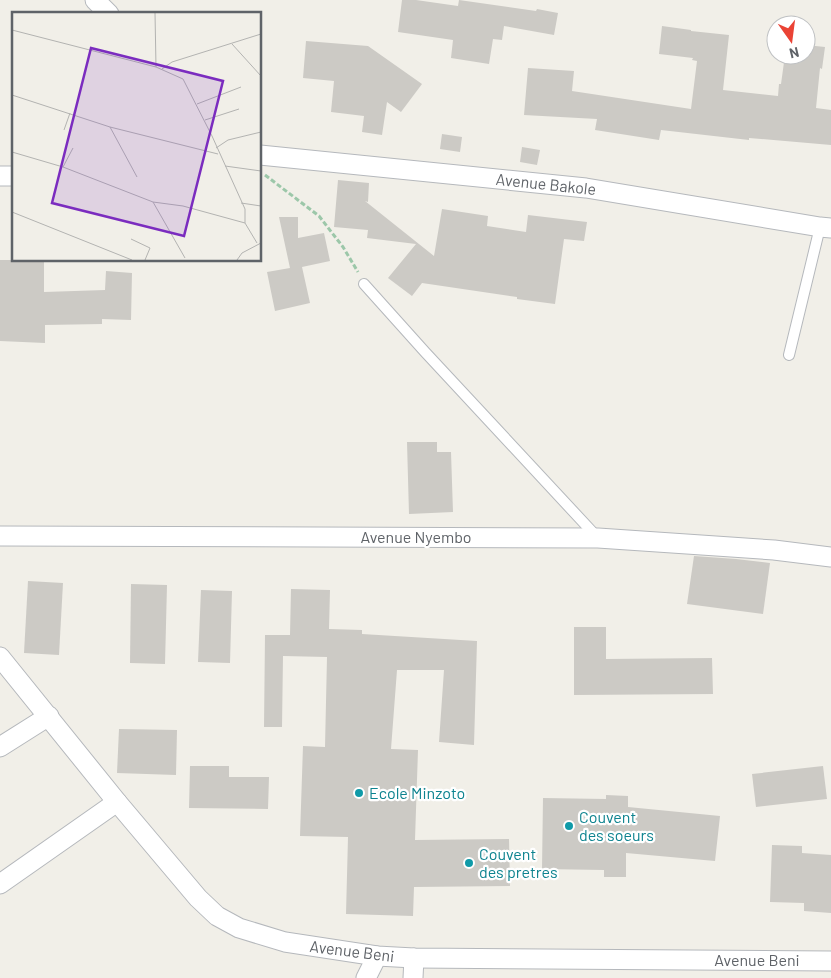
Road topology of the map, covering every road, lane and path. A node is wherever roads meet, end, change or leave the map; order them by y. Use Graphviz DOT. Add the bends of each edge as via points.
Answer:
graph roads {
  1 [pos="95,0"];
  2 [pos="107,12"];
  3 [pos="261,155"];
  4 [pos="261,172"];
  5 [pos="825,227"];
  6 [pos="364,284"];
  7 [pos="789,355"];
  8 [pos="0,536"];
  9 [pos="598,538"];
  10 [pos="831,557"];
  11 [pos="0,657"];
  12 [pos="49,716"];
  13 [pos="0,747"];
  14 [pos="117,802"];
  15 [pos="0,884"];
  16 [pos="377,956"];
  17 [pos="414,958"];
  18 [pos="831,961"];
  19 [pos="366,978"];
  20 [pos="413,978"];
  1 -- 2 [label="street"];
  3 -- 5 [label="street, Avenue Bakole" via="586,188"];
  4 -- 6 [label="path" via="319,216 343,247"];
  5 -- 7 [label="lane"];
  6 -- 9 [label="lane"];
  8 -- 9 [label="street, Avenue Nyembo"];
  9 -- 10 [label="street, Avenue Nyembo"];
  11 -- 12 [label="street, Avenue Beni"];
  12 -- 13 [label="street"];
  12 -- 14 [label="street, Avenue Beni"];
  14 -- 15 [label="street"];
  14 -- 16 [label="street, Avenue Beni" via="217,916 239,928 285,942"];
  16 -- 17 [label="street, Avenue Beni"];
  16 -- 19 [label="street"];
  17 -- 18 [label="street, Avenue Beni"];
  17 -- 20 [label="street"];
}
